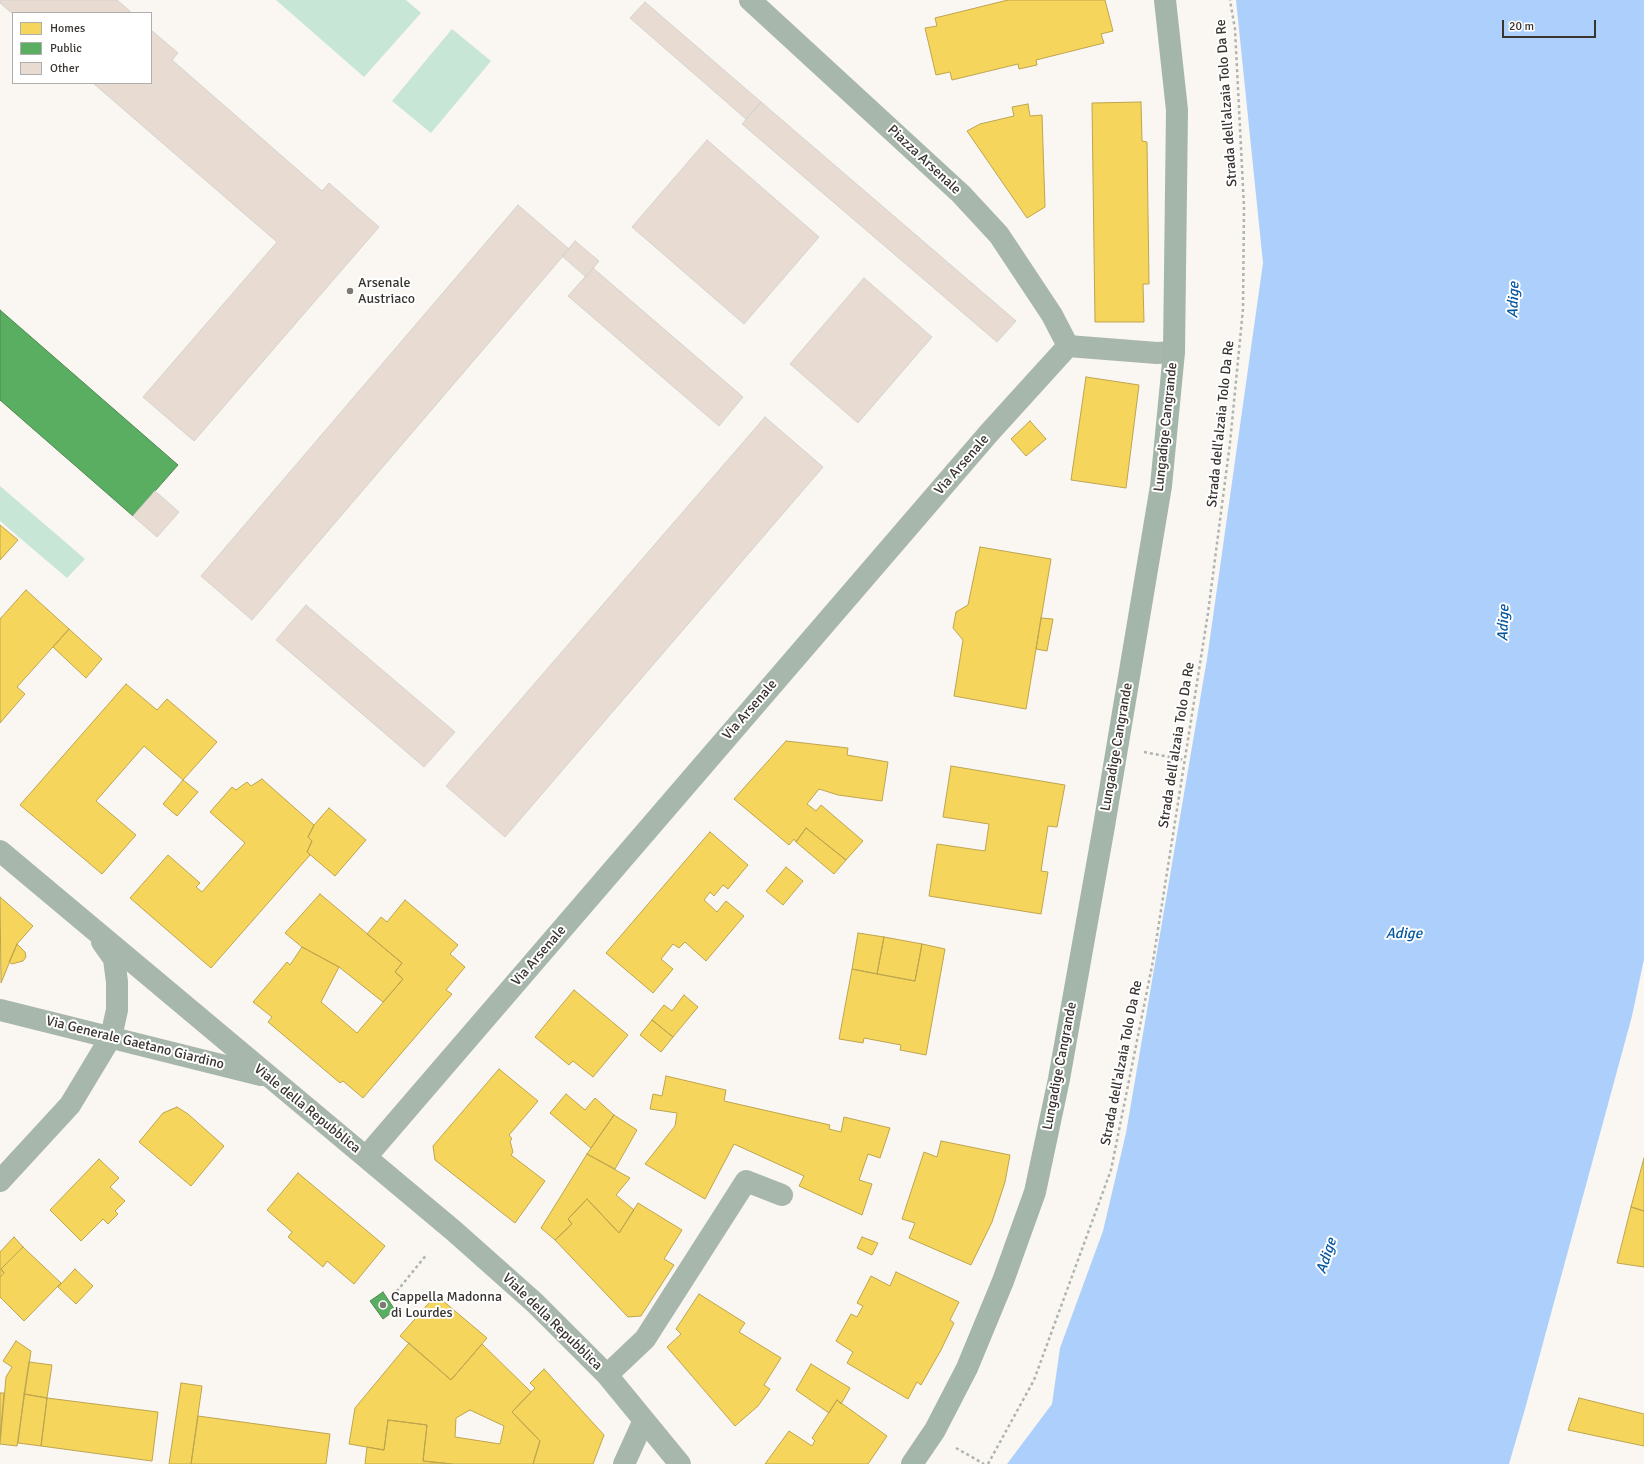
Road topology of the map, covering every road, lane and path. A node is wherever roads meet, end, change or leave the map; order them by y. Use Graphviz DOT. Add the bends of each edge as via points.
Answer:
graph roads {
  1 [pos="750,0"];
  2 [pos="1165,0"];
  3 [pos="1230,0"];
  4 [pos="1068,346"];
  5 [pos="1174,352"];
  6 [pos="1118,746"];
  7 [pos="1185,760"];
  8 [pos="0,851"];
  9 [pos="92,929"];
  10 [pos="0,1010"];
  11 [pos="111,1037"];
  12 [pos="269,1077"];
  13 [pos="366,1157"];
  14 [pos="0,1181"];
  15 [pos="782,1194"];
  16 [pos="428,1254"];
  17 [pos="393,1296"];
  18 [pos="607,1375"];
  19 [pos="644,1420"];
  20 [pos="949,1444"];
  21 [pos="624,1464"];
  22 [pos="680,1464"];
  23 [pos="912,1464"];
  24 [pos="984,1464"];
  25 [pos="988,1464"];
  1 -- 4 [label="street, Piazza Arsenale" via="961,194 999,235 1052,315"];
  2 -- 5 [label="street, Lungadige Cangrande" via="1177,110"];
  3 -- 7 [label="path, Strada dell'alzaia Tolo Da Re" via="1235,29 1244,207 1243,309 1230,451"];
  4 -- 5 [label="street"];
  4 -- 13 [label="street, Via Arsenale" via="979,445"];
  5 -- 6 [label="street, Lungadige Cangrande" via="1161,486"];
  6 -- 7 [label="path"];
  6 -- 23 [label="street, Lungadige Cangrande" via="1059,1079 1035,1192 1003,1281 967,1368 935,1430"];
  7 -- 25 [label="path, Strada dell'alzaia Tolo Da Re" via="1152,961 1111,1170 1034,1380"];
  8 -- 9 [label="street, Viale della Repubblica"];
  9 -- 11 [label="street" via="114,958 117,1010"];
  9 -- 12 [label="street, Viale della Repubblica"];
  10 -- 11 [label="street, Via Generale Gaetano Giardino"];
  11 -- 12 [label="street, Via Generale Gaetano Giardino"];
  11 -- 14 [label="street" via="70,1105"];
  12 -- 13 [label="street, Viale della Repubblica"];
  13 -- 18 [label="street, Viale della Repubblica" via="535,1303"];
  15 -- 18 [label="street, Viale della Repubblica" via="746,1181 645,1339"];
  16 -- 17 [label="path"];
  18 -- 19 [label="street, Viale della Repubblica"];
  19 -- 21 [label="street"];
  19 -- 22 [label="street, Viale della Repubblica"];
  20 -- 24 [label="path"];
}
